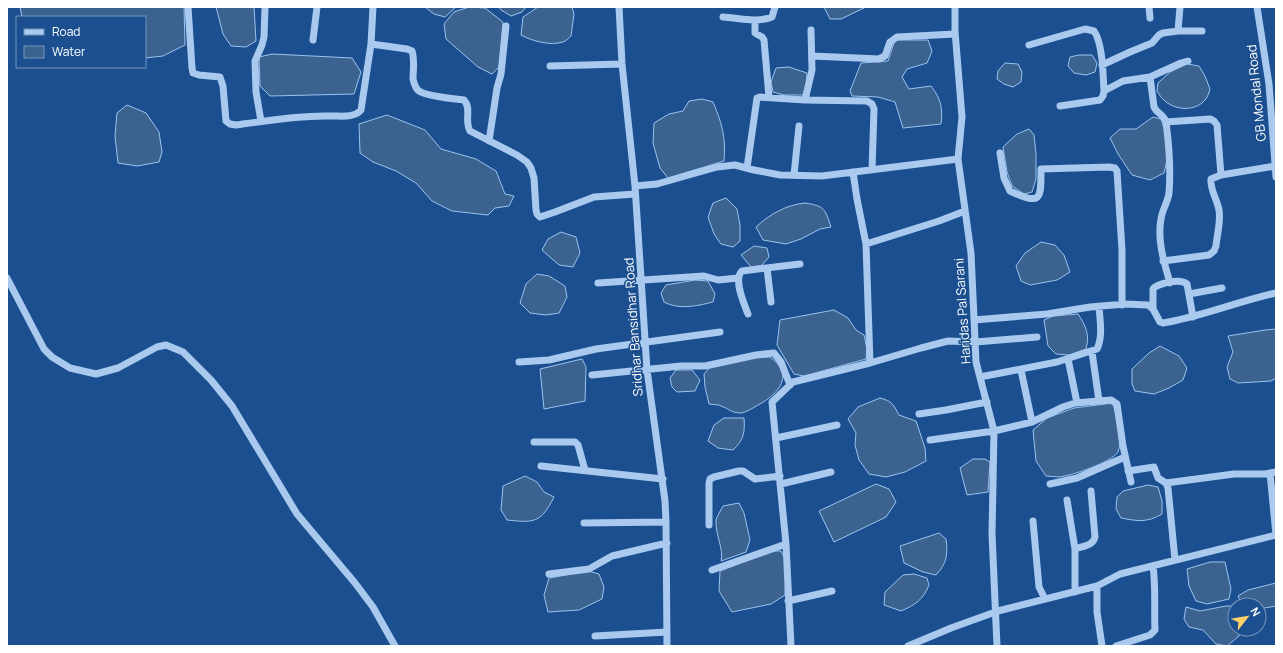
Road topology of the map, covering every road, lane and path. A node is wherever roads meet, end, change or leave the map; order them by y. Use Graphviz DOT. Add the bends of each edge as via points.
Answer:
graph roads {
  1 [pos="188,7"];
  2 [pos="265,7"];
  3 [pos="317,7"];
  4 [pos="373,7"];
  5 [pos="619,7"];
  6 [pos="775,7"];
  7 [pos="955,7"];
  8 [pos="1149,7"];
  9 [pos="1180,7"];
  10 [pos="1257,7"];
  11 [pos="723,17"];
  12 [pos="1150,18"];
  13 [pos="755,20"];
  14 [pos="506,26"];
  15 [pos="811,30"];
  16 [pos="1178,31"];
  17 [pos="1202,31"];
  18 [pos="955,34"];
  19 [pos="313,40"];
  20 [pos="371,44"];
  21 [pos="1029,45"];
  22 [pos="812,56"];
  23 [pos="1188,61"];
  24 [pos="622,64"];
  25 [pos="1102,65"];
  26 [pos="550,66"];
  27 [pos="1150,77"];
  28 [pos="1104,91"];
  29 [pos="769,97"];
  30 [pos="805,100"];
  31 [pos="1060,106"];
  32 [pos="261,121"];
  33 [pos="1166,122"];
  34 [pos="799,126"];
  35 [pos="488,141"];
  36 [pos="1000,153"];
  37 [pos="958,159"];
  38 [pos="1275,166"];
  39 [pos="747,168"];
  40 [pos="872,170"];
  41 [pos="853,172"];
  42 [pos="794,175"];
  43 [pos="1221,175"];
  44 [pos="1276,177"];
  45 [pos="635,190"];
  46 [pos="965,211"];
  47 [pos="866,244"];
  48 [pos="1163,261"];
  49 [pos="800,264"];
  50 [pos="767,268"];
  51 [pos="7,278"];
  52 [pos="738,278"];
  53 [pos="642,279"];
  54 [pos="598,282"];
  55 [pos="1170,283"];
  56 [pos="1222,288"];
  57 [pos="1276,293"];
  58 [pos="1189,294"];
  59 [pos="771,302"];
  60 [pos="1122,305"];
  61 [pos="1099,306"];
  62 [pos="1153,309"];
  63 [pos="748,314"];
  64 [pos="1193,317"];
  65 [pos="974,320"];
  66 [pos="720,332"];
  67 [pos="1037,337"];
  68 [pos="976,342"];
  69 [pos="645,343"];
  70 [pos="1092,352"];
  71 [pos="1068,359"];
  72 [pos="519,362"];
  73 [pos="870,363"];
  74 [pos="647,370"];
  75 [pos="1021,370"];
  76 [pos="592,375"];
  77 [pos="980,377"];
  78 [pos="790,385"];
  79 [pos="1099,401"];
  80 [pos="987,402"];
  81 [pos="1077,403"];
  82 [pos="919,414"];
  83 [pos="1032,422"];
  84 [pos="837,425"];
  85 [pos="994,431"];
  86 [pos="776,438"];
  87 [pos="930,440"];
  88 [pos="534,442"];
  89 [pos="1125,457"];
  90 [pos="541,466"];
  91 [pos="585,470"];
  92 [pos="1128,471"];
  93 [pos="831,472"];
  94 [pos="1273,473"];
  95 [pos="780,476"];
  96 [pos="663,479"];
  97 [pos="1131,482"];
  98 [pos="1166,483"];
  99 [pos="781,484"];
  100 [pos="1050,484"];
  101 [pos="1091,491"];
  102 [pos="1067,500"];
  103 [pos="1033,521"];
  104 [pos="666,522"];
  105 [pos="584,523"];
  106 [pos="709,524"];
  107 [pos="1276,535"];
  108 [pos="667,543"];
  109 [pos="786,544"];
  110 [pos="1076,549"];
  111 [pos="1175,560"];
  112 [pos="1153,566"];
  113 [pos="712,570"];
  114 [pos="549,574"];
  115 [pos="1097,586"];
  116 [pos="832,592"];
  117 [pos="1074,592"];
  118 [pos="1046,599"];
  119 [pos="788,601"];
  120 [pos="995,612"];
  121 [pos="667,632"];
  122 [pos="595,636"];
  123 [pos="928,637"];
  124 [pos="395,646"];
  125 [pos="667,646"];
  126 [pos="791,646"];
  127 [pos="908,646"];
  128 [pos="930,646"];
  129 [pos="998,646"];
  130 [pos="1102,646"];
  131 [pos="1116,646"];
  1 -- 32 [label="street" via="193,73 199,76 220,77 226,121 230,124"];
  2 -- 32 [label="street" via="264,37 255,61 256,92"];
  3 -- 19 [label="street"];
  4 -- 20 [label="street"];
  5 -- 24 [label="street, Sridhar Bansidhar Road"];
  6 -- 13 [label="street" via="772,17"];
  7 -- 18 [label="street, Haridas Pal Sarani"];
  8 -- 12 [label="street"];
  9 -- 16 [label="street"];
  10 -- 38 [label="street, GB Mondal Road" via="1269,84"];
  11 -- 13 [label="street"];
  13 -- 29 [label="street" via="755,33 764,40"];
  14 -- 35 [label="street"];
  15 -- 22 [label="street"];
  16 -- 17 [label="street"];
  16 -- 25 [label="street" via="1159,35 1152,43"];
  18 -- 22 [label="street" via="897,37 890,42 885,56 879,59"];
  18 -- 37 [label="street, Haridas Pal Sarani" via="962,117"];
  20 -- 32 [label="street" via="361,110 358,113 350,116 313,115"];
  20 -- 35 [label="street" via="412,51 413,81 416,88 426,94 464,100 468,103 468,128"];
  21 -- 25 [label="street" via="1085,29 1094,31 1097,35"];
  22 -- 30 [label="street" via="812,70"];
  23 -- 27 [label="street"];
  24 -- 26 [label="street"];
  24 -- 45 [label="street, Sridhar Bansidhar Road"];
  25 -- 28 [label="street"];
  27 -- 28 [label="street" via="1123,81"];
  27 -- 33 [label="street" via="1154,107"];
  28 -- 31 [label="street" via="1100,100"];
  29 -- 30 [label="street"];
  29 -- 39 [label="street" via="757,98"];
  30 -- 40 [label="street" via="867,101 872,104"];
  33 -- 43 [label="street" via="1210,119 1214,121 1217,125"];
  33 -- 48 [label="street" via="1170,156 1169,193 1161,217 1160,232"];
  34 -- 42 [label="street"];
  35 -- 45 [label="street" via="527,162 535,183 536,210 540,217 594,197"];
  36 -- 60 [label="street" via="1004,178 1010,191 1034,199 1039,197 1041,192 1041,169 1115,168 1122,250"];
  37 -- 40 [label="street"];
  37 -- 46 [label="street, Haridas Pal Sarani"];
  38 -- 43 [label="street"];
  38 -- 44 [label="street, GB Mondal Road"];
  39 -- 42 [label="street"];
  39 -- 45 [label="street" via="735,165 717,167"];
  40 -- 41 [label="street"];
  41 -- 42 [label="street" via="822,176"];
  41 -- 47 [label="street"];
  43 -- 48 [label="street" via="1211,179 1220,212 1214,251 1209,255"];
  45 -- 53 [label="street, Sridhar Bansidhar Road"];
  46 -- 47 [label="street"];
  46 -- 65 [label="street, Haridas Pal Sarani" via="971,253"];
  47 -- 73 [label="street"];
  48 -- 55 [label="street"];
  49 -- 50 [label="street"];
  50 -- 52 [label="street" via="742,272"];
  50 -- 59 [label="street"];
  51 -- 124 [label="street" via="44,348 52,357 70,368 96,374 118,368 157,347 166,346 183,352 194,362 232,406 296,514 355,583"];
  52 -- 53 [label="street" via="718,280 704,276"];
  52 -- 63 [label="street" via="741,298"];
  53 -- 54 [label="street"];
  53 -- 69 [label="street, Sridhar Bansidhar Road"];
  55 -- 58 [label="street" via="1185,282"];
  55 -- 62 [label="street" via="1158,285 1153,289"];
  56 -- 58 [label="street"];
  57 -- 64 [label="street"];
  58 -- 64 [label="street"];
  60 -- 61 [label="street"];
  60 -- 62 [label="street" via="1148,305"];
  61 -- 65 [label="street" via="1048,314"];
  61 -- 70 [label="street" via="1099,345"];
  62 -- 64 [label="street" via="1163,323"];
  65 -- 68 [label="street, Haridas Pal Sarani"];
  66 -- 69 [label="street"];
  67 -- 68 [label="street"];
  68 -- 73 [label="street" via="948,341"];
  68 -- 77 [label="street, Haridas Pal Sarani" via="976,362"];
  69 -- 72 [label="street" via="596,349 549,360"];
  69 -- 74 [label="street, Sridhar Bansidhar Road"];
  70 -- 71 [label="street"];
  70 -- 79 [label="street"];
  71 -- 75 [label="street"];
  71 -- 81 [label="street"];
  73 -- 78 [label="street" via="793,382"];
  74 -- 76 [label="street"];
  74 -- 78 [label="street" via="705,366 774,353 782,362"];
  74 -- 96 [label="street, Sridhar Bansidhar Road"];
  75 -- 77 [label="street"];
  75 -- 83 [label="street"];
  77 -- 80 [label="street, Haridas Pal Sarani"];
  78 -- 86 [label="street" via="772,402"];
  79 -- 81 [label="street"];
  79 -- 89 [label="street" via="1111,400 1117,404"];
  80 -- 82 [label="street"];
  80 -- 85 [label="street, Haridas Pal Sarani"];
  81 -- 83 [label="street"];
  83 -- 85 [label="street"];
  84 -- 86 [label="street"];
  85 -- 87 [label="street"];
  85 -- 120 [label="street, Haridas Pal Sarani" via="992,534"];
  86 -- 95 [label="street"];
  88 -- 91 [label="street" via="575,442"];
  89 -- 92 [label="street"];
  89 -- 100 [label="street" via="1077,478"];
  90 -- 91 [label="street"];
  91 -- 96 [label="street"];
  92 -- 97 [label="street"];
  92 -- 98 [label="street" via="1154,467 1158,478"];
  93 -- 99 [label="street"];
  94 -- 98 [label="street" via="1234,474"];
  94 -- 107 [label="street"];
  95 -- 99 [label="street"];
  95 -- 106 [label="street" via="755,479 743,470 710,479"];
  96 -- 104 [label="street, Sridhar Bansidhar Road"];
  98 -- 111 [label="street"];
  99 -- 109 [label="street"];
  101 -- 110 [label="street" via="1094,541"];
  102 -- 110 [label="street"];
  103 -- 118 [label="street" via="1039,587"];
  104 -- 105 [label="street"];
  104 -- 108 [label="street, Sridhar Bansidhar Road"];
  107 -- 111 [label="street"];
  108 -- 114 [label="street" via="612,556 592,568"];
  108 -- 121 [label="street, Sridhar Bansidhar Road"];
  109 -- 113 [label="street"];
  109 -- 119 [label="street"];
  110 -- 117 [label="street"];
  111 -- 112 [label="street"];
  112 -- 115 [label="street" via="1120,574"];
  112 -- 131 [label="street" via="1155,630 1150,636"];
  115 -- 117 [label="street"];
  115 -- 130 [label="street" via="1097,612"];
  116 -- 119 [label="street"];
  117 -- 118 [label="street"];
  118 -- 120 [label="street"];
  119 -- 126 [label="street"];
  120 -- 123 [label="street"];
  120 -- 129 [label="street, Haridas Pal Sarani"];
  121 -- 122 [label="street"];
  121 -- 125 [label="street, Sridhar Bansidhar Road"];
  123 -- 127 [label="street"];
  123 -- 128 [label="street"];
}
